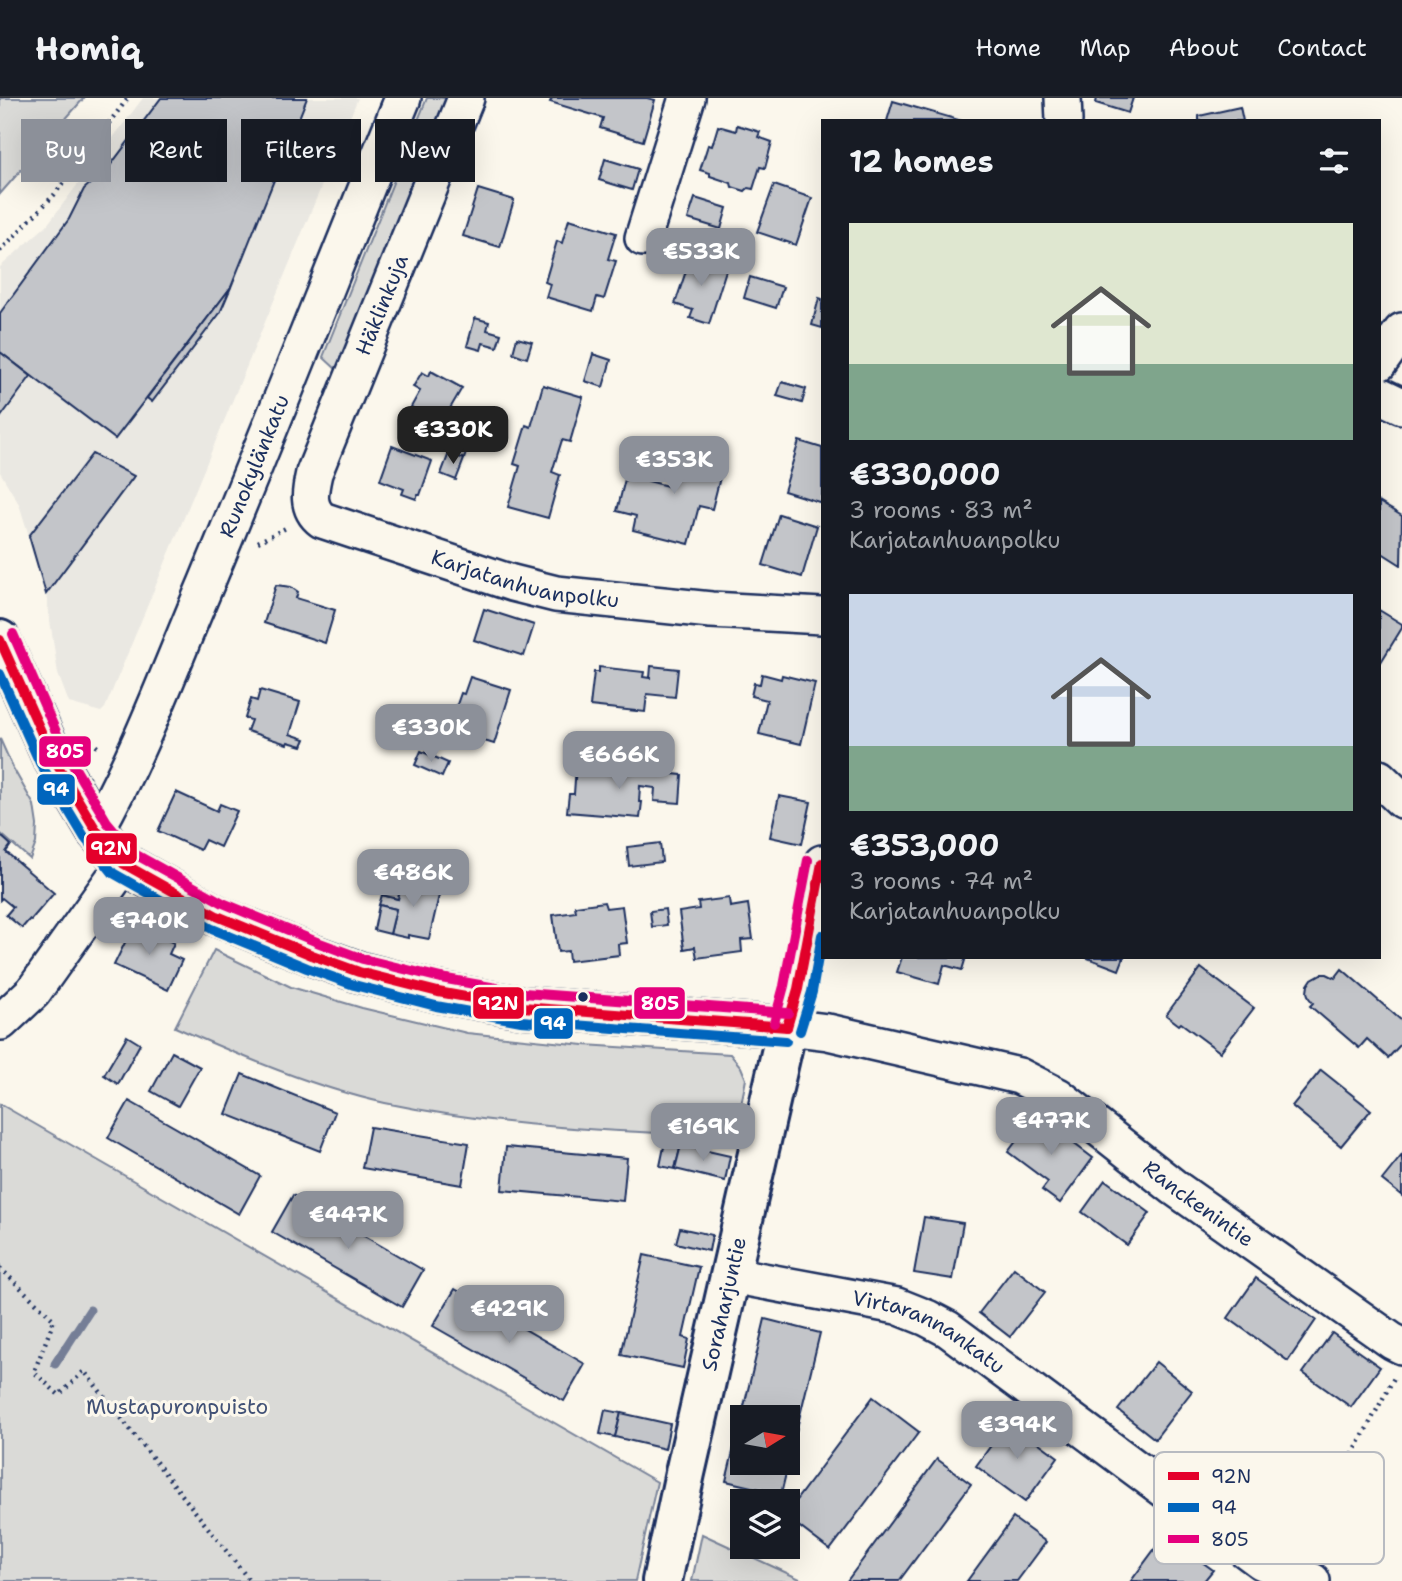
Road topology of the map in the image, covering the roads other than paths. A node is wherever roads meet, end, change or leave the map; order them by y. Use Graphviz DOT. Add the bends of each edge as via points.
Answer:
graph roads {
  1 [pos="403,98"];
  2 [pos="466,98"];
  3 [pos="687,98"];
  4 [pos="1063,98"];
  5 [pos="1065,119"];
  6 [pos="643,238"];
  7 [pos="1402,331"];
  8 [pos="1381,360"];
  9 [pos="1381,396"];
  10 [pos="1402,407"];
  11 [pos="314,514"];
  12 [pos="821,616"];
  13 [pos="0,640"];
  14 [pos="1381,780"];
  15 [pos="1402,800"];
  16 [pos="96,830"];
  17 [pos="124,864"];
  18 [pos="821,868"];
  19 [pos="0,1021"];
  20 [pos="787,1027"];
  21 [pos="731,1275"];
  22 [pos="1399,1360"];
  23 [pos="1154,1482"];
  24 [pos="1268,1564"];
  25 [pos="1303,1578"];
  26 [pos="662,1581"];
  1 -- 16 [label="street, Runokylänkatu" via="225,538 118,791"];
  2 -- 11 [label="street, Häklinkuja" via="314,473 309,497"];
  3 -- 6 [label="street"];
  4 -- 5 [label="street"];
  7 -- 8 [label="street"];
  9 -- 10 [label="street"];
  11 -- 12 [label="street, Karjatanhuanpolku" via="556,594"];
  13 -- 16 [label="street" via="52,756"];
  14 -- 15 [label="street"];
  16 -- 17 [label="street"];
  17 -- 19 [label="street" via="33,992"];
  17 -- 20 [label="street" via="256,933 359,972 438,992 522,1007"];
  18 -- 20 [label="street"];
  20 -- 21 [label="street, Soraharjuntie"];
  20 -- 22 [label="street, Ranckenintie" via="828,1031 1019,1076 1058,1096 1174,1188 1392,1341"];
  21 -- 23 [label="street, Virtarannankatu" via="897,1306 927,1318"];
  21 -- 26 [label="street, Soraharjuntie"];
  24 -- 25 [label="street, Virtarannankatu"];
}
